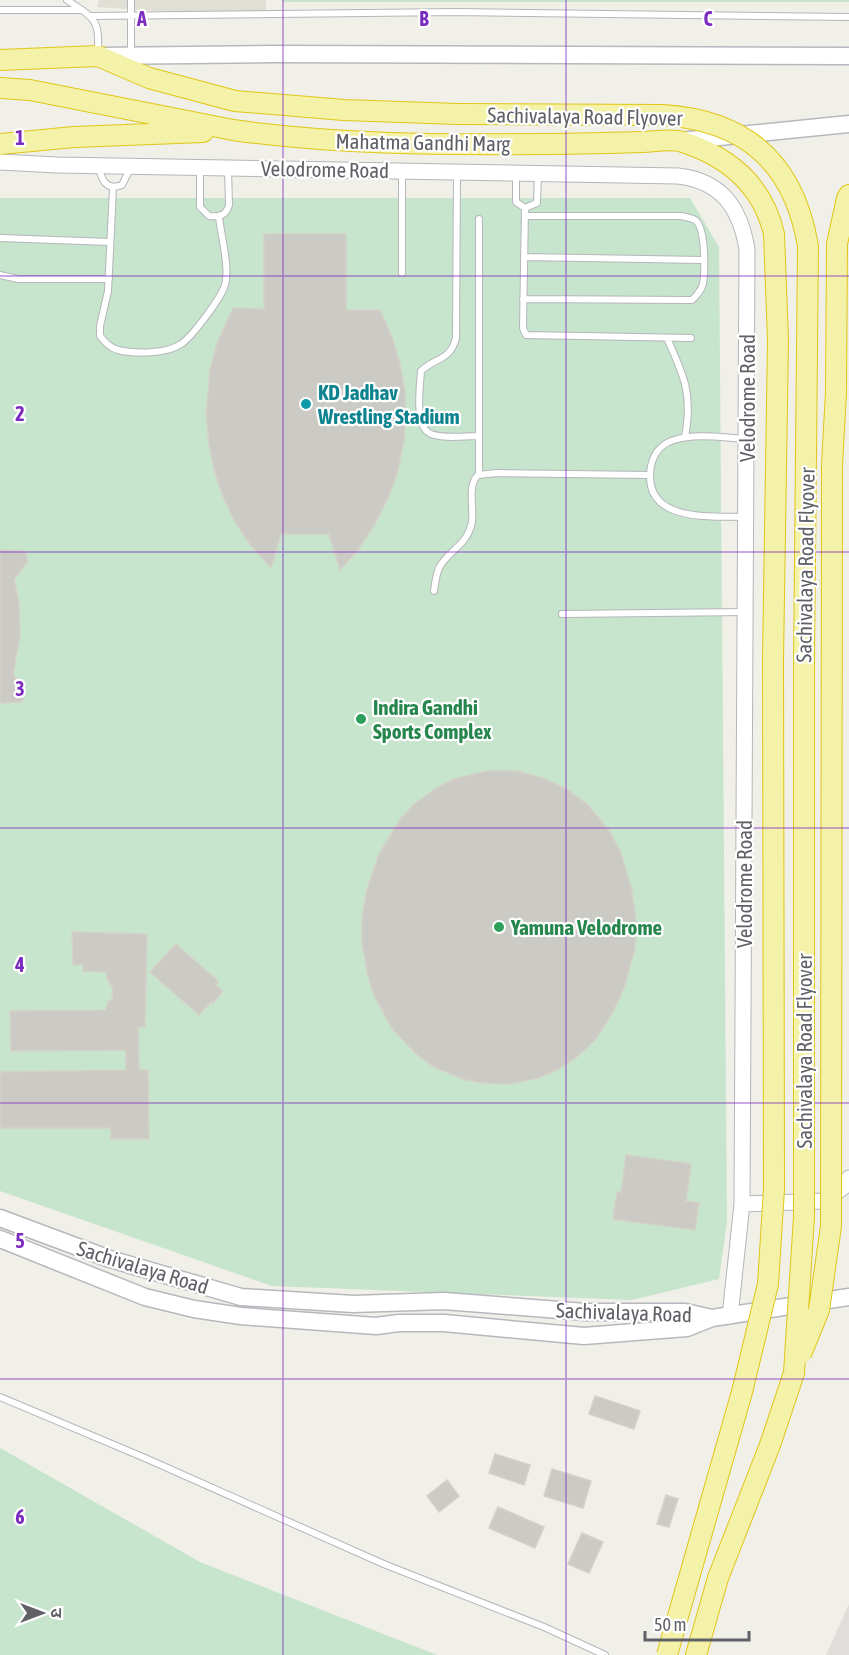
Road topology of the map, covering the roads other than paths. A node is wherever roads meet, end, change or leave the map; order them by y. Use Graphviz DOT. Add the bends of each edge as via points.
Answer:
graph roads {
  1 [pos="67,0"];
  2 [pos="131,0"];
  3 [pos="0,10"];
  4 [pos="82,10"];
  5 [pos="131,14"];
  6 [pos="91,16"];
  7 [pos="849,17"];
  8 [pos="131,55"];
  9 [pos="98,56"];
  10 [pos="849,56"];
  11 [pos="0,60"];
  12 [pos="0,88"];
  13 [pos="849,124"];
  14 [pos="233,130"];
  15 [pos="680,141"];
  16 [pos="0,144"];
  17 [pos="0,162"];
  18 [pos="99,165"];
  19 [pos="131,165"];
  20 [pos="200,167"];
  21 [pos="228,167"];
  22 [pos="402,171"];
  23 [pos="457,172"];
  24 [pos="516,173"];
  25 [pos="538,173"];
  26 [pos="113,188"];
  27 [pos="849,195"];
  28 [pos="525,208"];
  29 [pos="525,216"];
  30 [pos="219,217"];
  31 [pos="479,219"];
  32 [pos="0,238"];
  33 [pos="110,242"];
  34 [pos="524,257"];
  35 [pos="703,260"];
  36 [pos="402,273"];
  37 [pos="0,275"];
  38 [pos="109,279"];
  39 [pos="524,299"];
  40 [pos="667,338"];
  41 [pos="691,338"];
  42 [pos="479,436"];
  43 [pos="685,437"];
  44 [pos="747,439"];
  45 [pos="479,474"];
  46 [pos="649,475"];
  47 [pos="747,518"];
  48 [pos="434,591"];
  49 [pos="746,612"];
  50 [pos="562,614"];
  51 [pos="849,1178"];
  52 [pos="742,1204"];
  53 [pos="0,1218"];
  54 [pos="0,1239"];
  55 [pos="849,1297"];
  56 [pos="418,1301"];
  57 [pos="730,1316"];
  58 [pos="712,1318"];
  59 [pos="418,1323"];
  60 [pos="794,1373"];
  61 [pos="0,1397"];
  62 [pos="604,1655"];
  63 [pos="667,1655"];
  64 [pos="696,1655"];
  1 -- 4 [label="lane"];
  2 -- 5 [label="lane"];
  3 -- 4 [label="lane"];
  4 -- 6 [label="lane"];
  5 -- 6 [label="lane"];
  5 -- 7 [label="lane" via="456,12"];
  5 -- 8 [label="lane"];
  6 -- 9 [label="lane" via="98,29"];
  8 -- 9 [label="main road"];
  8 -- 10 [label="main road"];
  9 -- 11 [label="highway"];
  9 -- 60 [label="highway, Sachivalaya Road Flyover, bridge" via="149,78 235,101 344,110 689,117 739,135 761,151 794,194 804,219 808,246 804,1217"];
  12 -- 14 [label="highway, Mahatma Gandhi Marg" via="30,90"];
  13 -- 15 [label="main road, Mahatma Gandhi Marg"];
  14 -- 15 [label="highway, Mahatma Gandhi Marg" via="400,143"];
  14 -- 16 [label="highway"];
  15 -- 63 [label="highway, Sachivalaya Road Flyover, bridge" via="736,168 760,198 774,234 778,340 773,659 774,1189 768,1284 742,1392"];
  17 -- 18 [label="street, Velodrome Road"];
  18 -- 19 [label="street, Velodrome Road"];
  18 -- 26 [label="lane" via="102,179"];
  19 -- 20 [label="street, Velodrome Road"];
  19 -- 26 [label="lane" via="122,184"];
  20 -- 21 [label="street, Velodrome Road"];
  20 -- 30 [label="lane" via="200,207 209,216"];
  21 -- 22 [label="street, Velodrome Road"];
  21 -- 30 [label="lane" via="229,205"];
  22 -- 23 [label="street, Velodrome Road"];
  22 -- 36 [label="lane"];
  23 -- 24 [label="street, Velodrome Road"];
  23 -- 42 [label="lane" via="456,338 450,354 421,371 420,410 422,426 429,433"];
  24 -- 25 [label="street, Velodrome Road"];
  24 -- 28 [label="lane" via="516,202"];
  25 -- 28 [label="lane" via="537,203"];
  25 -- 44 [label="street, Velodrome Road" via="693,178 719,191 730,202 741,223 747,249"];
  26 -- 33 [label="lane"];
  27 -- 60 [label="highway, bridge" via="837,244 832,465 831,1226 819,1310"];
  28 -- 29 [label="lane"];
  29 -- 34 [label="lane"];
  29 -- 35 [label="lane" via="681,216 695,220 700,227"];
  30 -- 38 [label="lane" via="225,285 180,345 153,352 117,350 107,344 100,336 100,326"];
  31 -- 42 [label="lane"];
  32 -- 33 [label="lane"];
  33 -- 38 [label="lane"];
  34 -- 35 [label="lane"];
  34 -- 39 [label="lane"];
  35 -- 39 [label="lane" via="702,285 692,300"];
  37 -- 38 [label="lane" via="18,279"];
  39 -- 40 [label="lane" via="526,335"];
  40 -- 41 [label="lane"];
  40 -- 43 [label="lane" via="689,397"];
  42 -- 45 [label="lane"];
  43 -- 44 [label="lane"];
  43 -- 46 [label="lane" via="661,446 653,457"];
  44 -- 47 [label="street, Velodrome Road"];
  45 -- 46 [label="lane"];
  45 -- 48 [label="lane" via="472,482 470,530 440,567"];
  46 -- 47 [label="lane" via="655,497 672,509 697,516"];
  47 -- 49 [label="street, Velodrome Road"];
  49 -- 50 [label="lane"];
  49 -- 52 [label="street, Velodrome Road"];
  51 -- 52 [label="street" via="825,1201"];
  52 -- 57 [label="street, Velodrome Road"];
  53 -- 56 [label="main road, Sachivalaya Road" via="110,1259 241,1297 353,1304"];
  54 -- 59 [label="main road, Sachivalaya Road" via="145,1297 194,1309 376,1326"];
  55 -- 57 [label="main road"];
  56 -- 58 [label="main road, Sachivalaya Road" via="585,1312 685,1312"];
  56 -- 59 [label="main road"];
  57 -- 58 [label="main road"];
  58 -- 59 [label="main road, Sachivalaya Road" via="687,1328 584,1336"];
  60 -- 64 [label="highway, Sachivalaya Road Flyover" via="718,1578"];
  61 -- 62 [label="lane"];
}
